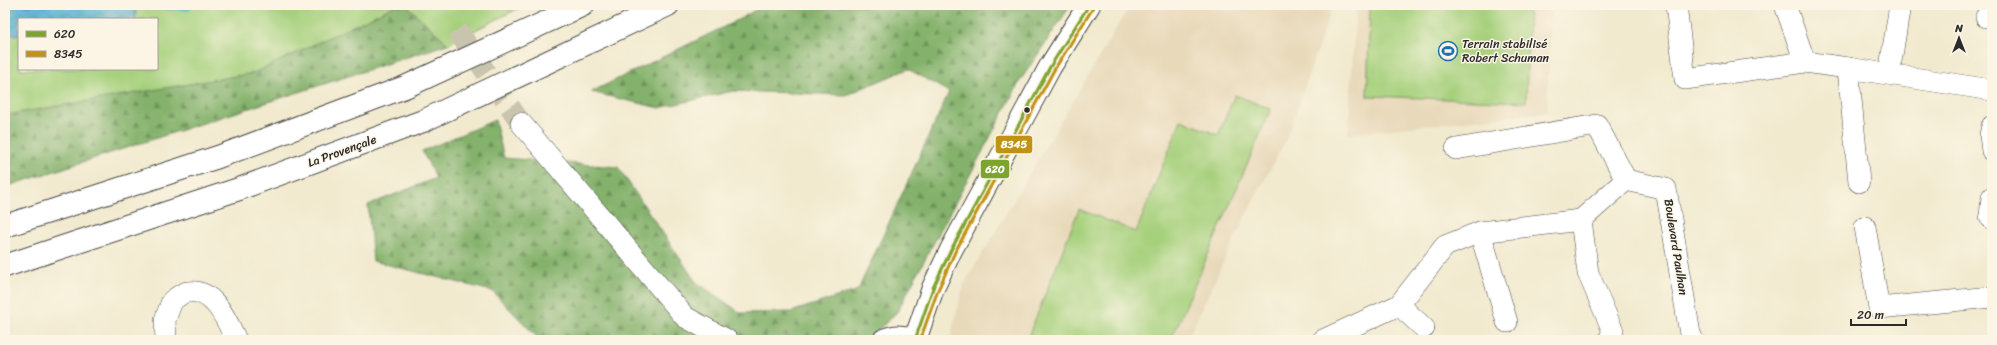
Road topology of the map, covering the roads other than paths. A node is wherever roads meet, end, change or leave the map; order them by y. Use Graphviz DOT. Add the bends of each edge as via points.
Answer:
graph roads {
  1 [pos="583,5"];
  2 [pos="668,5"];
  3 [pos="1089,5"];
  4 [pos="1676,5"];
  5 [pos="1785,5"];
  6 [pos="1900,5"];
  7 [pos="1805,62"];
  8 [pos="1848,68"];
  9 [pos="1889,74"];
  10 [pos="1992,90"];
  11 [pos="521,123"];
  12 [pos="1992,126"];
  13 [pos="1456,149"];
  14 [pos="1992,151"];
  15 [pos="1626,180"];
  16 [pos="1859,182"];
  17 [pos="1992,197"];
  18 [pos="1992,219"];
  19 [pos="1581,220"];
  20 [pos="5,226"];
  21 [pos="1865,227"];
  22 [pos="1480,232"];
  23 [pos="5,266"];
  24 [pos="1992,297"];
  25 [pos="1399,306"];
  26 [pos="1507,322"];
  27 [pos="1424,328"];
  28 [pos="166,340"];
  29 [pos="236,340"];
  30 [pos="727,340"];
  31 [pos="884,340"];
  32 [pos="915,340"];
  33 [pos="1323,340"];
  34 [pos="1609,340"];
  35 [pos="1693,340"];
  1 -- 20 [label="main road" via="398,89 218,158"];
  2 -- 23 [label="main road, La Provençale" via="423,121 239,189"];
  3 -- 32 [label="main road" via="1050,67 952,250 933,288"];
  4 -- 7 [label="street" via="1685,79"];
  5 -- 7 [label="street"];
  6 -- 9 [label="street"];
  7 -- 8 [label="street"];
  8 -- 9 [label="street"];
  8 -- 16 [label="street"];
  9 -- 10 [label="street"];
  11 -- 30 [label="street" via="685,317"];
  12 -- 14 [label="street"];
  13 -- 15 [label="street" via="1597,125"];
  15 -- 19 [label="street"];
  15 -- 35 [label="street, Boulevard Paulhan" via="1666,189"];
  17 -- 18 [label="street"];
  19 -- 22 [label="street"];
  19 -- 34 [label="street" via="1588,273 1613,331"];
  21 -- 24 [label="street" via="1879,308"];
  22 -- 25 [label="street" via="1445,246"];
  22 -- 26 [label="street"];
  25 -- 27 [label="street"];
  25 -- 33 [label="street"];
  28 -- 29 [label="street" via="165,320 172,301 188,292 204,294 220,309"];
  31 -- 32 [label="main road" via="893,336 904,336"];
}
